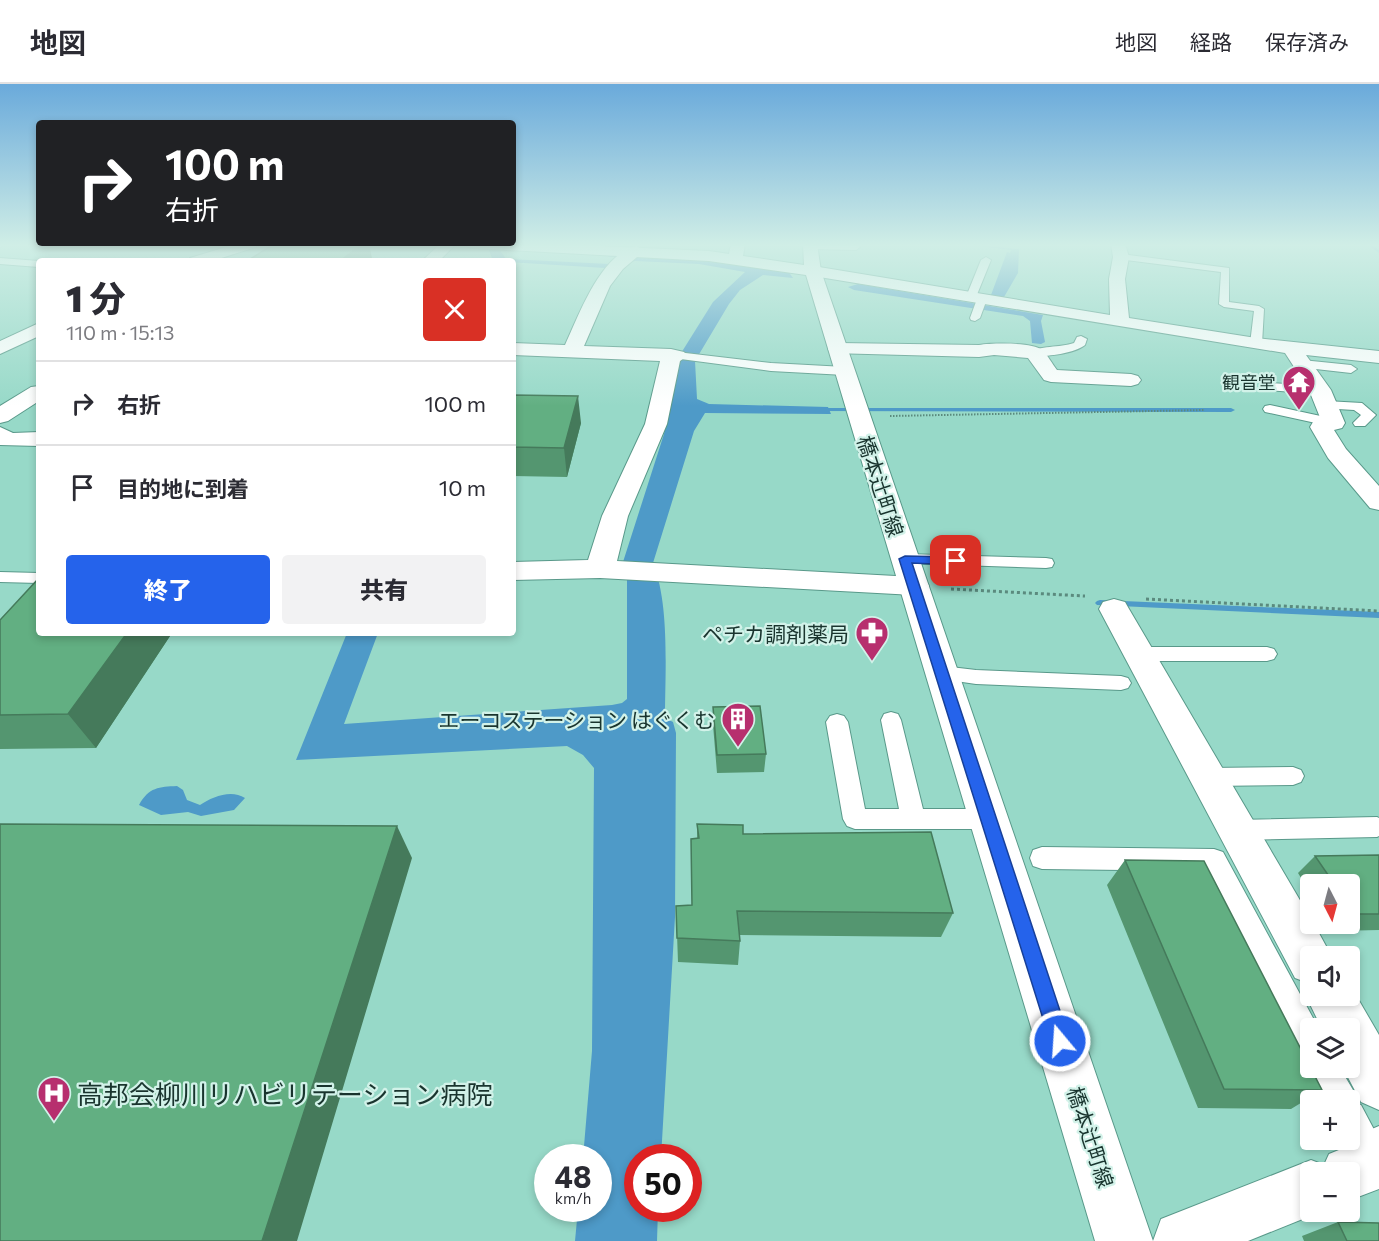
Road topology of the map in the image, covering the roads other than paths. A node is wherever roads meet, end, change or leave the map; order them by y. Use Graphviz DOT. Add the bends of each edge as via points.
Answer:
graph roads {
  1 [pos="596,298"];
  2 [pos="822,298"];
  3 [pos="943,298"];
  4 [pos="978,298"];
  5 [pos="1119,298"];
  6 [pos="1224,298"];
  7 [pos="977,305"];
  8 [pos="1120,322"];
  9 [pos="36,330"];
  10 [pos="1081,339"];
  11 [pos="1256,344"];
  12 [pos="0,348"];
  13 [pos="516,349"];
  14 [pos="838,350"];
  15 [pos="572,351"];
  16 [pos="1300,351"];
  17 [pos="1034,353"];
  18 [pos="674,356"];
  19 [pos="1379,357"];
  20 [pos="1351,369"];
  21 [pos="844,371"];
  22 [pos="1131,380"];
  23 [pos="1269,387"];
  24 [pos="36,394"];
  25 [pos="1322,412"];
  26 [pos="0,416"];
  27 [pos="1369,418"];
  28 [pos="35,429"];
  29 [pos="2,437"];
  30 [pos="1374,491"];
  31 [pos="1046,563"];
  32 [pos="610,570"];
  33 [pos="516,571"];
  34 [pos="0,577"];
  35 [pos="36,578"];
  36 [pos="921,578"];
  37 [pos="1114,601"];
  38 [pos="1267,654"];
  39 [pos="1130,669"];
  40 [pos="942,673"];
  41 [pos="891,720"];
  42 [pos="837,722"];
  43 [pos="1293,776"];
  44 [pos="1208,777"];
  45 [pos="913,818"];
  46 [pos="989,819"];
  47 [pos="1377,827"];
  48 [pos="1237,830"];
  49 [pos="1042,858"];
  50 [pos="1302,946"];
  51 [pos="1300,1022"];
  52 [pos="1360,1050"];
  53 [pos="1379,1084"];
  54 [pos="1360,1144"];
  55 [pos="1367,1163"];
  56 [pos="1300,1192"];
  57 [pos="1180,1239"];
  58 [pos="1124,1241"];
  1 -- 15 [label="street"];
  2 -- 14 [label="street, 橋本辻町線"];
  3 -- 7 [label="street"];
  4 -- 7 [label="lane"];
  5 -- 8 [label="street"];
  6 -- 11 [label="lane" via="1224,304 1259,309"];
  7 -- 8 [label="street"];
  8 -- 11 [label="street"];
  9 -- 12 [label="street"];
  10 -- 17 [label="lane" via="1068,349"];
  11 -- 16 [label="street"];
  13 -- 15 [label="street"];
  14 -- 17 [label="street" via="994,349"];
  14 -- 21 [label="street, 橋本辻町線"];
  15 -- 18 [label="street"];
  16 -- 19 [label="street"];
  16 -- 20 [label="lane"];
  16 -- 25 [label="street"];
  17 -- 22 [label="street" via="1050,376"];
  18 -- 21 [label="lane"];
  18 -- 32 [label="street" via="656,424 615,516"];
  21 -- 36 [label="street, 橋本辻町線"];
  23 -- 25 [label="lane"];
  24 -- 26 [label="street"];
  25 -- 25 [label="lane" via="1273,405"];
  25 -- 27 [label="lane" via="1357,406"];
  25 -- 30 [label="street" via="1336,453"];
  28 -- 29 [label="street"];
  31 -- 36 [label="lane"];
  32 -- 33 [label="street"];
  32 -- 36 [label="street"];
  34 -- 35 [label="lane"];
  36 -- 40 [label="street, 橋本辻町線"];
  37 -- 39 [label="street"];
  38 -- 39 [label="lane"];
  39 -- 40 [label="lane" via="976,677"];
  39 -- 44 [label="street"];
  40 -- 46 [label="street, 橋本辻町線"];
  41 -- 45 [label="lane"];
  42 -- 45 [label="lane" via="855,819"];
  43 -- 44 [label="lane"];
  44 -- 48 [label="street"];
  45 -- 46 [label="lane"];
  46 -- 58 [label="street, 橋本辻町線"];
  47 -- 48 [label="lane"];
  48 -- 50 [label="street"];
  49 -- 51 [label="lane" via="1214,860"];
  52 -- 53 [label="street"];
  54 -- 55 [label="lane"];
  56 -- 57 [label="street"];
}
